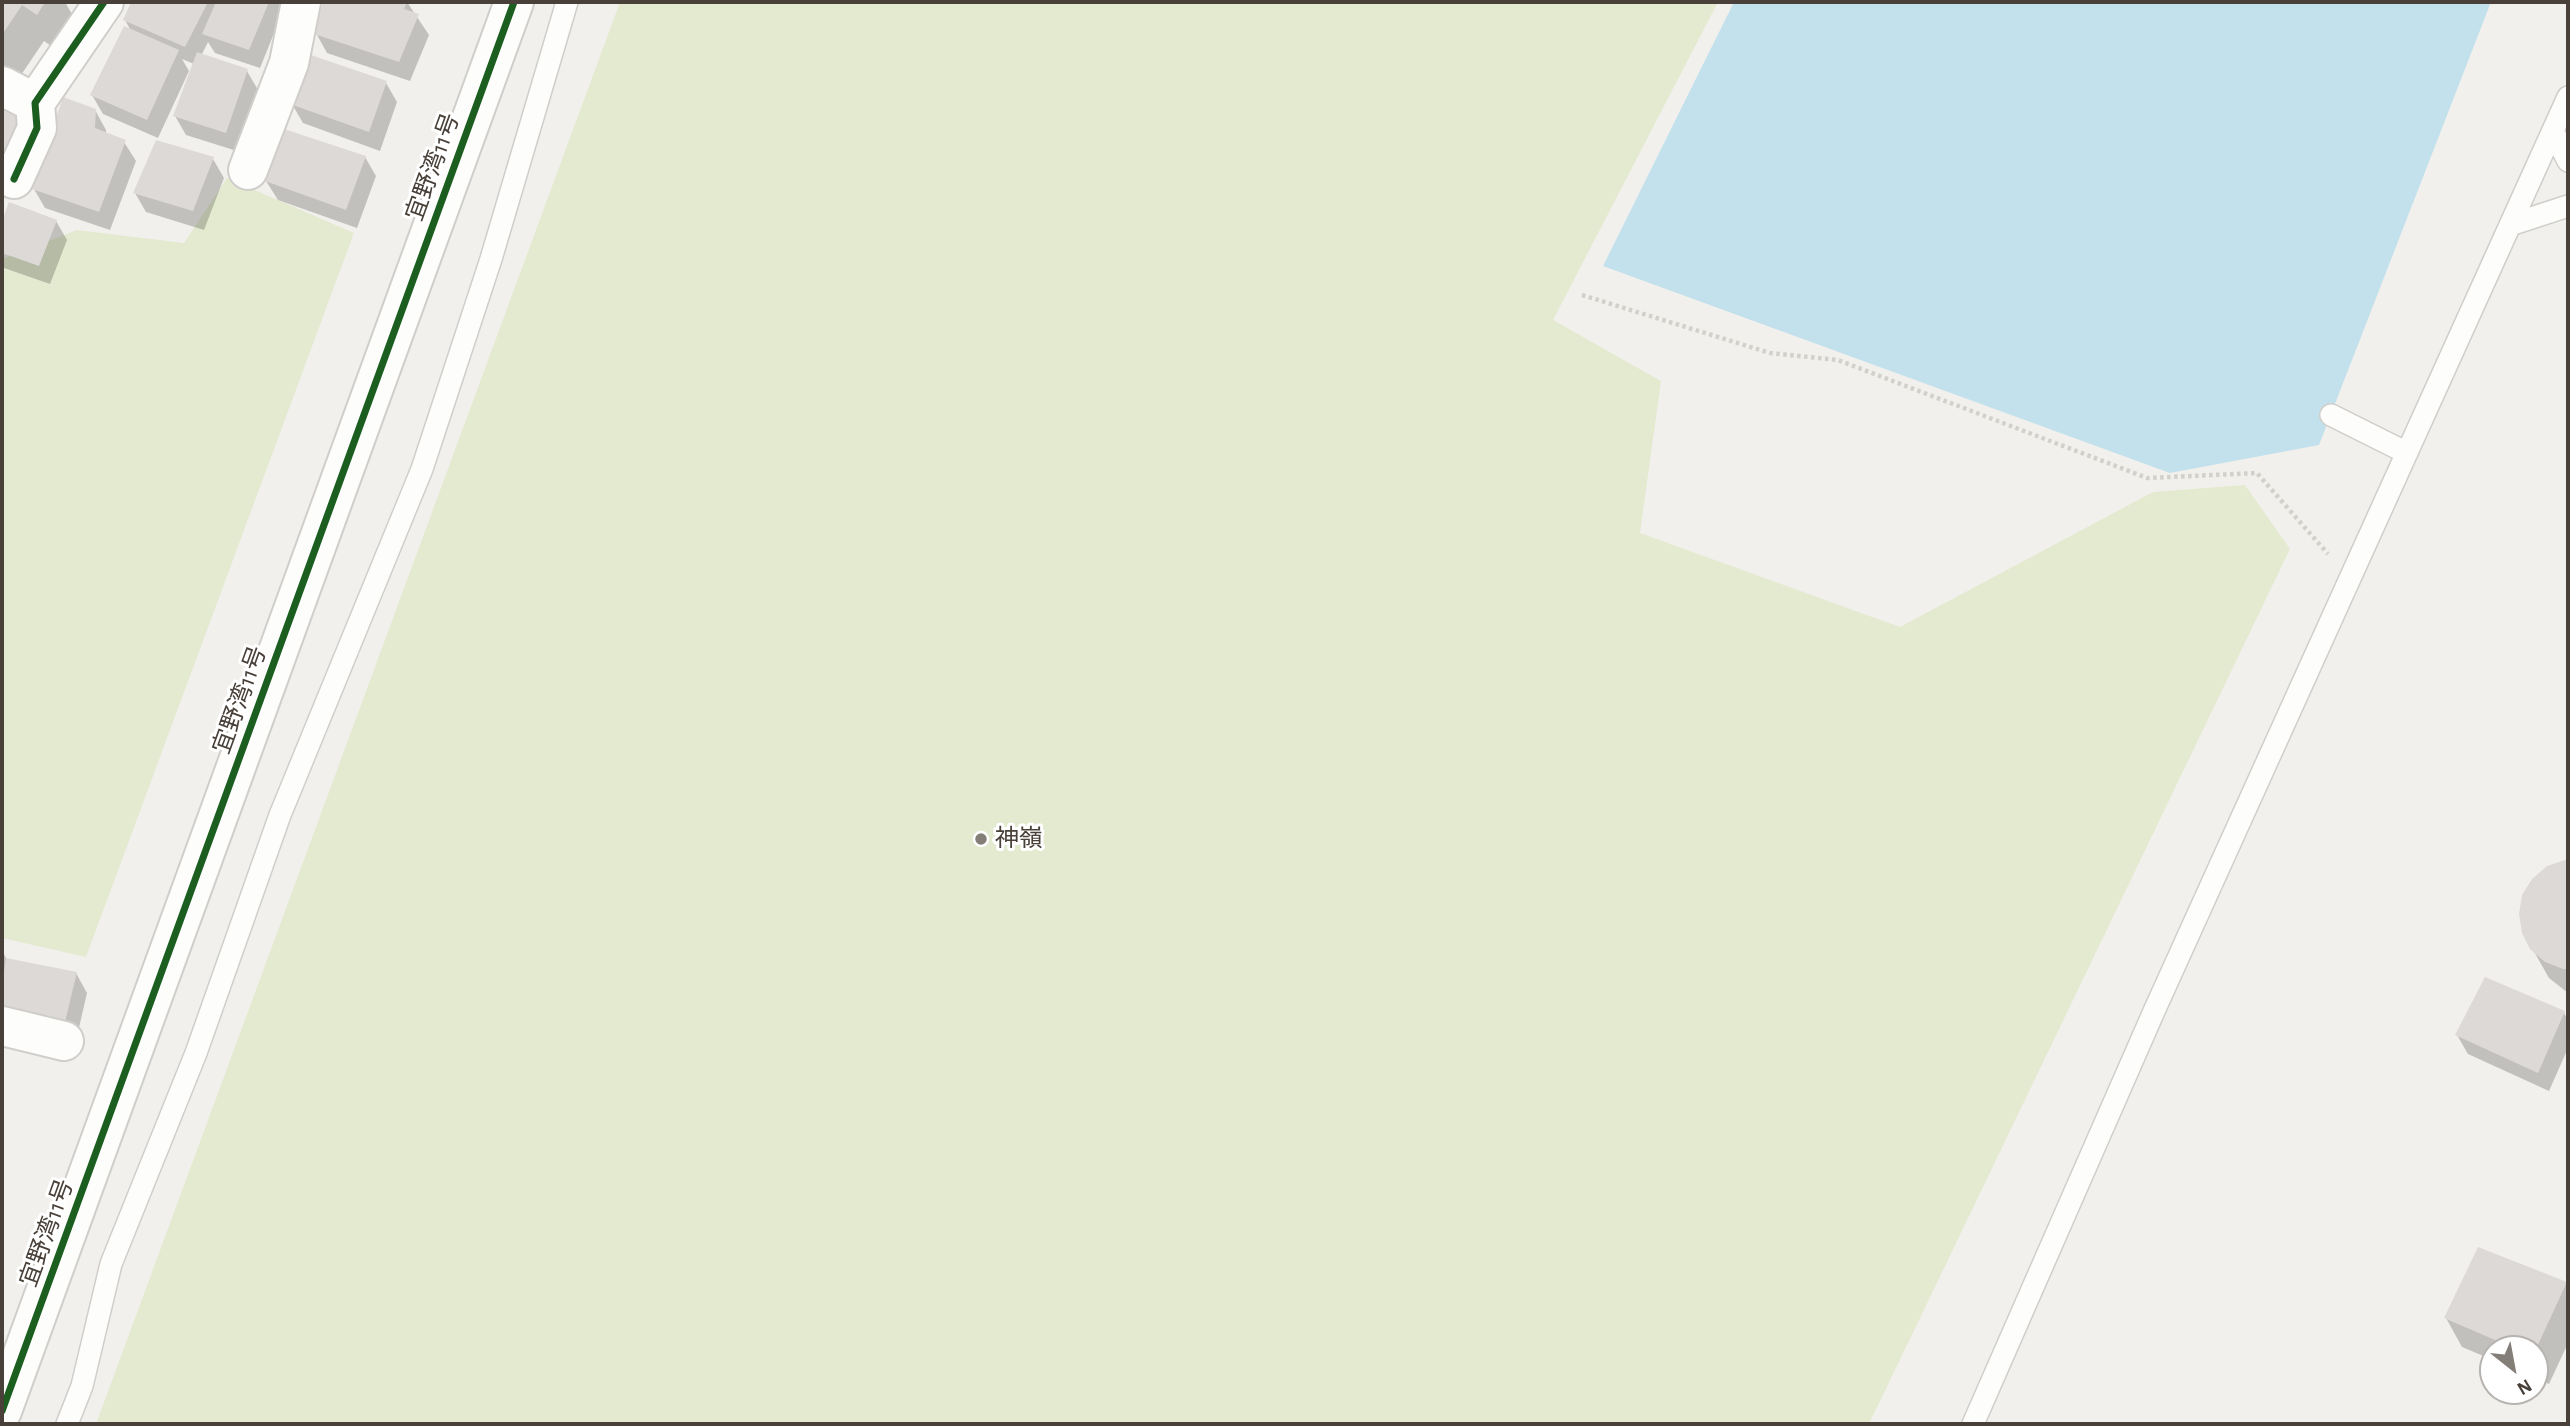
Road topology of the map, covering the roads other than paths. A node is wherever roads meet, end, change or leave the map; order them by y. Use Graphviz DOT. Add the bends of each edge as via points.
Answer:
graph roads {
  1 [pos="104,2"];
  2 [pos="301,2"];
  3 [pos="568,2"];
  4 [pos="509,3"];
  5 [pos="18,94"];
  6 [pos="2568,97"];
  7 [pos="2553,131"];
  8 [pos="2568,161"];
  9 [pos="248,170"];
  10 [pos="14,180"];
  11 [pos="2568,206"];
  12 [pos="2510,225"];
  13 [pos="2331,415"];
  14 [pos="2407,453"];
  15 [pos="2,1026"];
  16 [pos="64,1041"];
  17 [pos="2,1411"];
  18 [pos="67,1424"];
  19 [pos="1973,1424"];
  1 -- 5 [label="street"];
  2 -- 9 [label="street" via="289,63"];
  3 -- 18 [label="lane" via="422,470 280,815 196,1053 111,1264 82,1386"];
  4 -- 17 [label="street, 宜野湾11号"];
  5 -- 10 [label="street" via="37,128"];
  6 -- 7 [label="lane"];
  7 -- 8 [label="lane"];
  7 -- 12 [label="lane"];
  11 -- 12 [label="lane"];
  12 -- 14 [label="lane"];
  13 -- 14 [label="lane"];
  14 -- 19 [label="lane"];
  15 -- 16 [label="street"];
}
